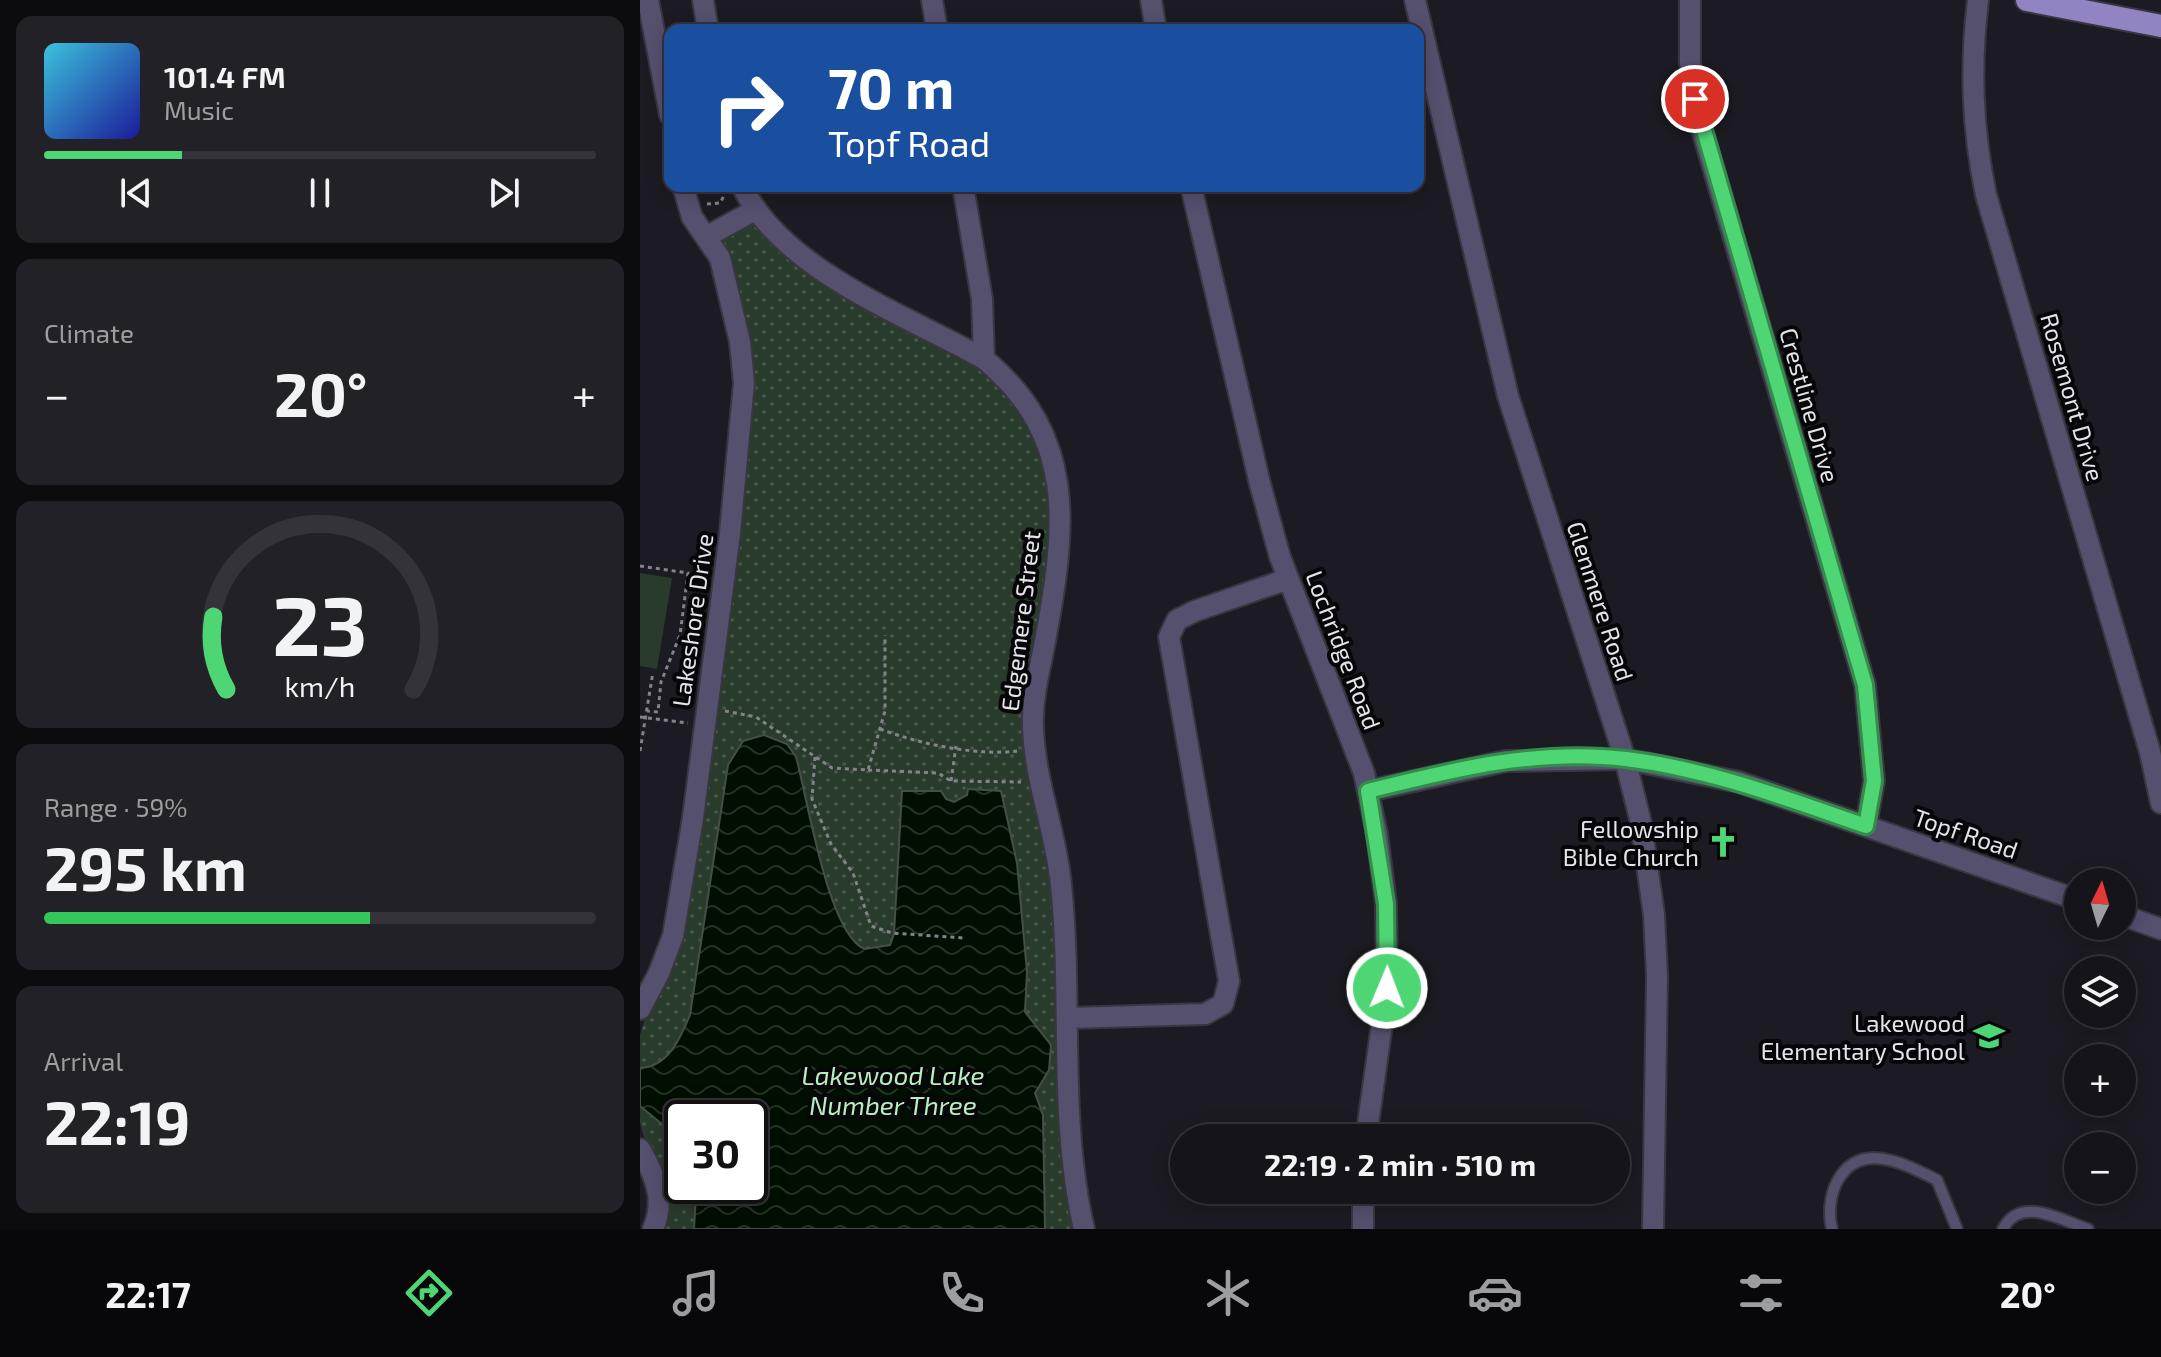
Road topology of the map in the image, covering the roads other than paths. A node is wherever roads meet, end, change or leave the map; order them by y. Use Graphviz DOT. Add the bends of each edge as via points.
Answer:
graph roads {
  1 [pos="648,0"];
  2 [pos="703,0"];
  3 [pos="932,0"];
  4 [pos="1151,0"];
  5 [pos="1415,0"];
  6 [pos="1690,0"];
  7 [pos="1978,0"];
  8 [pos="2027,0"];
  9 [pos="707,24"];
  10 [pos="936,24"];
  11 [pos="1155,24"];
  12 [pos="1421,24"];
  13 [pos="2161,26"];
  14 [pos="1424,38"];
  15 [pos="664,84"];
  16 [pos="685,192"];
  17 [pos="745,192"];
  18 [pos="964,192"];
  19 [pos="1192,192"];
  20 [pos="755,210"];
  21 [pos="706,237"];
  22 [pos="984,359"];
  23 [pos="1288,579"];
  24 [pos="1625,759"];
  25 [pos="1368,791"];
  26 [pos="2161,803"];
  27 [pos="1866,826"];
  28 [pos="2064,895"];
  29 [pos="2136,920"];
  30 [pos="2161,929"];
  31 [pos="640,1009"];
  32 [pos="1069,1018"];
  33 [pos="1368,1124"];
  34 [pos="640,1149"];
  35 [pos="1363,1204"];
  36 [pos="653,1229"];
  37 [pos="1084,1229"];
  38 [pos="1363,1229"];
  39 [pos="1653,1229"];
  40 [pos="1832,1229"];
  41 [pos="1957,1229"];
  42 [pos="2003,1229"];
  43 [pos="2088,1229"];
  1 -- 15 [label="street"];
  2 -- 9 [label="street"];
  3 -- 10 [label="street"];
  4 -- 11 [label="street"];
  5 -- 12 [label="street, Glenmere Road"];
  6 -- 27 [label="street, Crestline Drive" via="1690,63 1698,116 1865,685 1874,781"];
  7 -- 26 [label="street, Rosemont Drive" via="1971,68 1973,120 1986,195"];
  8 -- 13 [label="main road"];
  14 -- 24 [label="street, Glenmere Road" via="1508,396"];
  16 -- 21 [label="street, Lakeshore Drive" via="692,217"];
  17 -- 20 [label="street"];
  18 -- 22 [label="street" via="982,299"];
  19 -- 23 [label="street, Lochridge Road" via="1260,484"];
  20 -- 21 [label="street"];
  20 -- 22 [label="street" via="772,231 868,299"];
  21 -- 31 [label="street, Lakeshore Drive" via="720,258 731,299 744,383 693,818 673,936"];
  22 -- 32 [label="street, Edgemere Street" via="1012,383 1035,415 1060,484 1056,569 1034,701 1034,749 1061,885"];
  23 -- 25 [label="street, Lochridge Road"];
  23 -- 32 [label="street" via="1195,611 1177,620 1169,637 1229,981 1223,1004 1205,1014"];
  24 -- 25 [label="street, Topf Road" via="1506,761"];
  24 -- 27 [label="street, Topf Road" via="1739,782"];
  24 -- 39 [label="street, Glenmere Road" via="1647,854 1654,915"];
  25 -- 33 [label="street, Lochridge Road" via="1388,942 1382,1037"];
  27 -- 28 [label="street, Topf Road"];
  29 -- 30 [label="street"];
  32 -- 37 [label="street, Edgemere Street" via="1072,1143"];
  34 -- 36 [label="street" via="659,1188"];
  35 -- 38 [label="street"];
  40 -- 41 [label="lane" via="1832,1190 1846,1166 1868,1156 1902,1162 1937,1180"];
  42 -- 43 [label="lane" via="2017,1213 2036,1211"];
}
